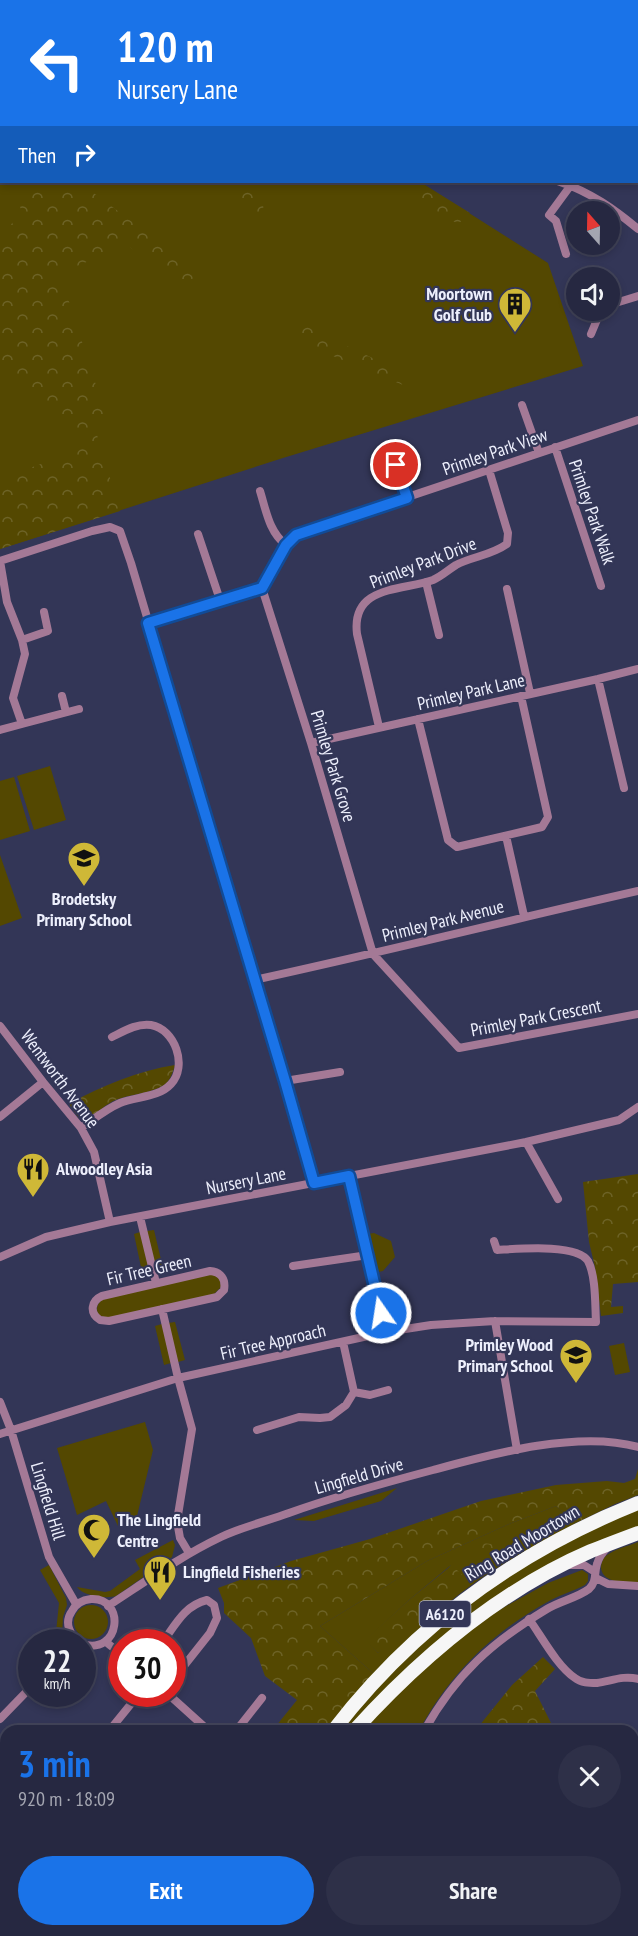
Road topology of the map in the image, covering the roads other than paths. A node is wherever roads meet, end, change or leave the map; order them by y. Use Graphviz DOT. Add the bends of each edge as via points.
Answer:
graph roads {
  1 [pos="564,183"];
  2 [pos="571,185"];
  3 [pos="638,229"];
  4 [pos="566,254"];
  5 [pos="638,296"];
  6 [pos="620,302"];
  7 [pos="596,321"];
  8 [pos="591,334"];
  9 [pos="522,405"];
  10 [pos="638,420"];
  11 [pos="555,447"];
  12 [pos="391,448"];
  13 [pos="539,453"];
  14 [pos="489,470"];
  15 [pos="260,491"];
  16 [pos="407,498"];
  17 [pos="198,534"];
  18 [pos="286,545"];
  19 [pos="0,561"];
  20 [pos="426,582"];
  21 [pos="601,586"];
  22 [pos="262,588"];
  23 [pos="507,589"];
  24 [pos="220,600"];
  25 [pos="4,603"];
  26 [pos="44,612"];
  27 [pos="148,623"];
  28 [pos="439,635"];
  29 [pos="22,640"];
  30 [pos="638,669"];
  31 [pos="598,680"];
  32 [pos="530,693"];
  33 [pos="62,696"];
  34 [pos="521,696"];
  35 [pos="79,709"];
  36 [pos="66,712"];
  37 [pos="418,719"];
  38 [pos="22,724"];
  39 [pos="379,728"];
  40 [pos="0,730"];
  41 [pos="311,743"];
  42 [pos="624,788"];
  43 [pos="506,836"];
  44 [pos="638,891"];
  45 [pos="524,916"];
  46 [pos="373,954"];
  47 [pos="254,980"];
  48 [pos="638,1014"];
  49 [pos="0,1026"];
  50 [pos="112,1037"];
  51 [pos="340,1072"];
  52 [pos="285,1081"];
  53 [pos="43,1083"];
  54 [pos="638,1107"];
  55 [pos="0,1117"];
  56 [pos="81,1128"];
  57 [pos="526,1142"];
  58 [pos="349,1176"];
  59 [pos="314,1183"];
  60 [pos="558,1199"];
  61 [pos="140,1216"];
  62 [pos="110,1222"];
  63 [pos="494,1241"];
  64 [pos="368,1255"];
  65 [pos="0,1257"];
  66 [pos="293,1266"];
  67 [pos="156,1283"];
  68 [pos="162,1309"];
  69 [pos="495,1321"];
  70 [pos="386,1332"];
  71 [pos="343,1342"];
  72 [pos="178,1378"];
  73 [pos="388,1390"];
  74 [pos="354,1392"];
  75 [pos="0,1402"];
  76 [pos="11,1430"];
  77 [pos="257,1430"];
  78 [pos="0,1434"];
  79 [pos="638,1447"];
  80 [pos="518,1450"];
  81 [pos="638,1501"];
  82 [pos="638,1533"];
  83 [pos="610,1544"];
  84 [pos="189,1553"];
  85 [pos="563,1565"];
  86 [pos="596,1575"];
  87 [pos="638,1586"];
  88 [pos="76,1604"];
  89 [pos="108,1605"];
  90 [pos="530,1619"];
  91 [pos="69,1629"];
  92 [pos="172,1629"];
  93 [pos="106,1641"];
  94 [pos="96,1645"];
  95 [pos="186,1664"];
  96 [pos="638,1679"];
  97 [pos="262,1698"];
  98 [pos="18,1700"];
  99 [pos="128,1707"];
  100 [pos="182,1707"];
  101 [pos="0,1719"];
  102 [pos="114,1725"];
  103 [pos="202,1725"];
  104 [pos="241,1725"];
  105 [pos="338,1725"];
  106 [pos="359,1725"];
  107 [pos="428,1725"];
  1 -- 2 [label="street"];
  2 -- 3 [label="street" via="592,195"];
  2 -- 4 [label="street" via="549,215 556,220"];
  5 -- 6 [label="street"];
  7 -- 8 [label="street"];
  9 -- 13 [label="street"];
  10 -- 11 [label="street, Primley Park View"];
  11 -- 13 [label="street, Primley Park View"];
  11 -- 21 [label="street, Primley Park Walk"];
  12 -- 16 [label="street"];
  13 -- 14 [label="street, Primley Park View"];
  14 -- 16 [label="street, Primley Park View"];
  14 -- 20 [label="street, Primley Park Drive" via="508,533 507,544"];
  15 -- 18 [label="street" via="274,534"];
  16 -- 18 [label="street, Primley Park View" via="303,532"];
  17 -- 24 [label="street"];
  18 -- 22 [label="street, Primley Park View"];
  19 -- 25 [label="street"];
  19 -- 27 [label="street" via="93,531 110,527 120,531"];
  20 -- 28 [label="street"];
  20 -- 39 [label="street, Primley Park Drive" via="382,591 372,596 358,614 357,634"];
  22 -- 24 [label="street"];
  22 -- 41 [label="street, Primley Park Grove"];
  23 -- 32 [label="street"];
  24 -- 27 [label="street"];
  25 -- 29 [label="street"];
  26 -- 29 [label="street" via="48,631"];
  27 -- 47 [label="street"];
  29 -- 38 [label="street" via="25,654 13,698"];
  30 -- 31 [label="street, Primley Park Lane"];
  31 -- 32 [label="street, Primley Park Lane"];
  31 -- 42 [label="street"];
  32 -- 34 [label="street, Primley Park Lane"];
  33 -- 36 [label="street"];
  34 -- 37 [label="street, Primley Park Lane"];
  34 -- 43 [label="street" via="549,817 542,827"];
  35 -- 36 [label="street"];
  36 -- 38 [label="street"];
  37 -- 39 [label="street, Primley Park Lane"];
  37 -- 43 [label="street" via="448,840 457,847"];
  38 -- 40 [label="street"];
  39 -- 41 [label="street, Primley Park Lane"];
  41 -- 46 [label="street, Primley Park Grove"];
  43 -- 45 [label="street"];
  44 -- 45 [label="street, Primley Park Avenue"];
  45 -- 46 [label="street, Primley Park Avenue"];
  46 -- 47 [label="street, Primley Park Avenue"];
  46 -- 48 [label="street, Primley Park Crescent" via="459,1048"];
  47 -- 52 [label="street"];
  49 -- 53 [label="street, Wentworth Avenue"];
  50 -- 56 [label="street" via="141,1025 162,1029 175,1045 177,1074 161,1092 120,1103"];
  51 -- 52 [label="street"];
  52 -- 59 [label="street"];
  53 -- 55 [label="street"];
  53 -- 56 [label="street, Wentworth Avenue"];
  54 -- 57 [label="street, Nursery Lane" via="619,1120"];
  56 -- 62 [label="street, Wentworth Avenue" via="94,1152"];
  57 -- 58 [label="street, Nursery Lane"];
  57 -- 60 [label="street"];
  58 -- 59 [label="street, Nursery Lane"];
  58 -- 64 [label="street"];
  59 -- 61 [label="street, Nursery Lane"];
  61 -- 62 [label="street, Nursery Lane"];
  61 -- 67 [label="street"];
  62 -- 65 [label="street, Nursery Lane" via="46,1237"];
  63 -- 69 [label="street, Fir Tree Approach" via="497,1250 544,1248 579,1253 587,1259 596,1322"];
  64 -- 66 [label="street"];
  64 -- 70 [label="street"];
  67 -- 68 [label="street, Fir Tree Green" via="210,1271 219,1273 224,1281 224,1290 218,1297"];
  67 -- 68 [label="street, Fir Tree Green" via="102,1296 92,1310 104,1322"];
  68 -- 72 [label="street"];
  69 -- 70 [label="street, Fir Tree Approach"];
  69 -- 80 [label="street"];
  70 -- 71 [label="street, Fir Tree Approach"];
  71 -- 72 [label="street, Fir Tree Approach"];
  71 -- 74 [label="street"];
  72 -- 76 [label="street, Fir Tree Approach"];
  72 -- 84 [label="street" via="192,1429 177,1521 180,1538"];
  73 -- 74 [label="street" via="370,1395"];
  74 -- 77 [label="street" via="346,1405 330,1417 299,1417"];
  75 -- 76 [label="street, Lingfield Hill"];
  76 -- 78 [label="street, Fir Tree Approach"];
  76 -- 88 [label="street, Lingfield Hill" via="50,1557"];
  79 -- 80 [label="street, Lingfield Drive" via="607,1442"];
  80 -- 84 [label="street, Lingfield Drive" via="320,1502 224,1536"];
  81 -- 105 [label="highway, Ring Road Moortown / A6120" via="581,1527 487,1581 421,1634"];
  82 -- 83 [label="highway, A6120"];
  83 -- 85 [label="highway, A6120"];
  83 -- 86 [label="street" via="601,1554"];
  84 -- 89 [label="street, Lingfield Drive"];
  85 -- 86 [label="street" via="584,1565"];
  85 -- 106 [label="highway, A6120" via="465,1626 425,1658"];
  86 -- 87 [label="street" via="608,1584"];
  86 -- 90 [label="street" via="590,1588"];
  88 -- 89 [label="street" via="94,1599"];
  88 -- 91 [label="street" via="69,1613"];
  89 -- 93 [label="street" via="115,1626"];
  90 -- 96 [label="street" via="562,1666 575,1678 584,1683"];
  90 -- 107 [label="street" via="471,1665"];
  92 -- 95 [label="street" via="196,1602 207,1600 214,1605 217,1618 210,1633"];
  93 -- 94 [label="street"];
  97 -- 104 [label="street"];
  98 -- 101 [label="street"];
  99 -- 102 [label="street"];
  100 -- 103 [label="street"];
}
